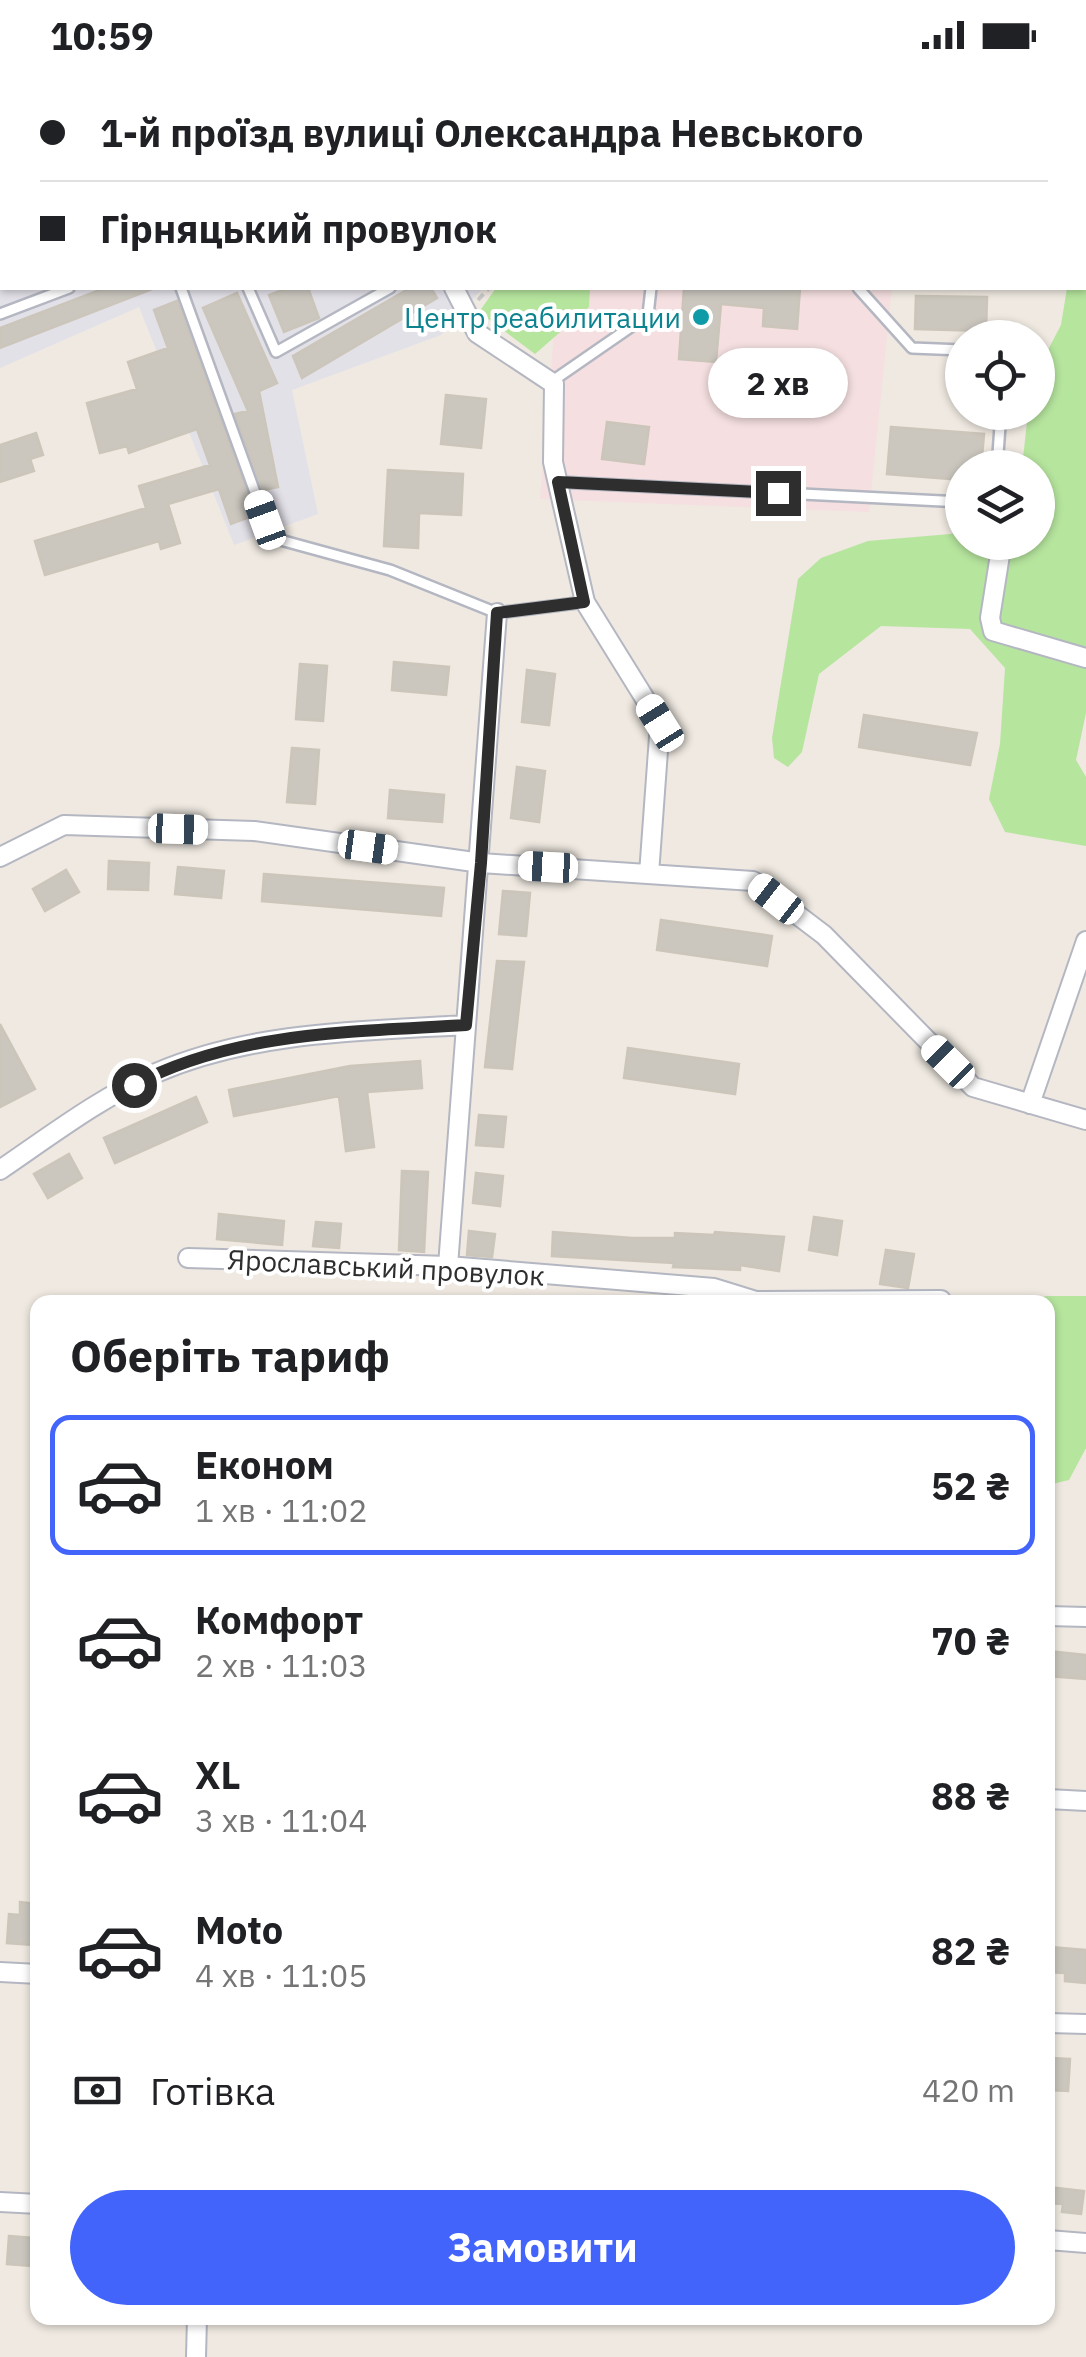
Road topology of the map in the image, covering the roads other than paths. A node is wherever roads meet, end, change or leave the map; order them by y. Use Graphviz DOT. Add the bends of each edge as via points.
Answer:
graph roads {
  1 [pos="65,290"];
  2 [pos="182,290"];
  3 [pos="249,290"];
  4 [pos="386,290"];
  5 [pos="455,290"];
  6 [pos="651,290"];
  7 [pos="860,290"];
  8 [pos="0,314"];
  9 [pos="945,349"];
  10 [pos="551,382"];
  11 [pos="558,482"];
  12 [pos="945,501"];
  13 [pos="999,560"];
  14 [pos="584,602"];
  15 [pos="497,613"];
  16 [pos="1086,658"];
  17 [pos="0,857"];
  18 [pos="481,863"];
  19 [pos="649,874"];
  20 [pos="1086,941"];
  21 [pos="466,1025"];
  22 [pos="1030,1104"];
  23 [pos="1086,1120"];
  24 [pos="0,1170"];
  25 [pos="188,1258"];
  26 [pos="448,1266"];
  27 [pos="737,1295"];
  28 [pos="1055,1616"];
  29 [pos="1086,1617"];
  30 [pos="1055,1800"];
  31 [pos="1086,1801"];
  32 [pos="0,1972"];
  33 [pos="30,1974"];
  34 [pos="1055,2023"];
  35 [pos="1086,2024"];
  36 [pos="0,2202"];
  37 [pos="30,2204"];
  38 [pos="1055,2240"];
  39 [pos="1086,2242"];
  40 [pos="197,2325"];
  41 [pos="196,2357"];
  1 -- 8 [label="lane"];
  2 -- 15 [label="lane" via="265,520 262,535 390,570"];
  3 -- 4 [label="lane" via="276,352"];
  5 -- 10 [label="street" via="477,334"];
  6 -- 10 [label="lane" via="648,315"];
  7 -- 9 [label="lane" via="912,348"];
  10 -- 11 [label="street"];
  11 -- 12 [label="lane"];
  11 -- 14 [label="street"];
  13 -- 16 [label="street" via="993,631"];
  14 -- 15 [label="lane"];
  14 -- 19 [label="street" via="660,723"];
  15 -- 18 [label="street"];
  17 -- 18 [label="street" via="64,825 254,831"];
  18 -- 19 [label="street"];
  18 -- 21 [label="street"];
  19 -- 22 [label="street" via="753,880 824,935 974,1087"];
  20 -- 22 [label="street"];
  21 -- 24 [label="street" via="302,1035 158,1072"];
  21 -- 26 [label="street"];
  22 -- 23 [label="street"];
  25 -- 26 [label="street, Ярославський провулок"];
  26 -- 27 [label="street, Ярославський провулок"];
  28 -- 29 [label="street"];
  30 -- 31 [label="street"];
  32 -- 33 [label="street"];
  34 -- 35 [label="street"];
  36 -- 37 [label="street"];
  38 -- 39 [label="street"];
  40 -- 41 [label="street"];
}
